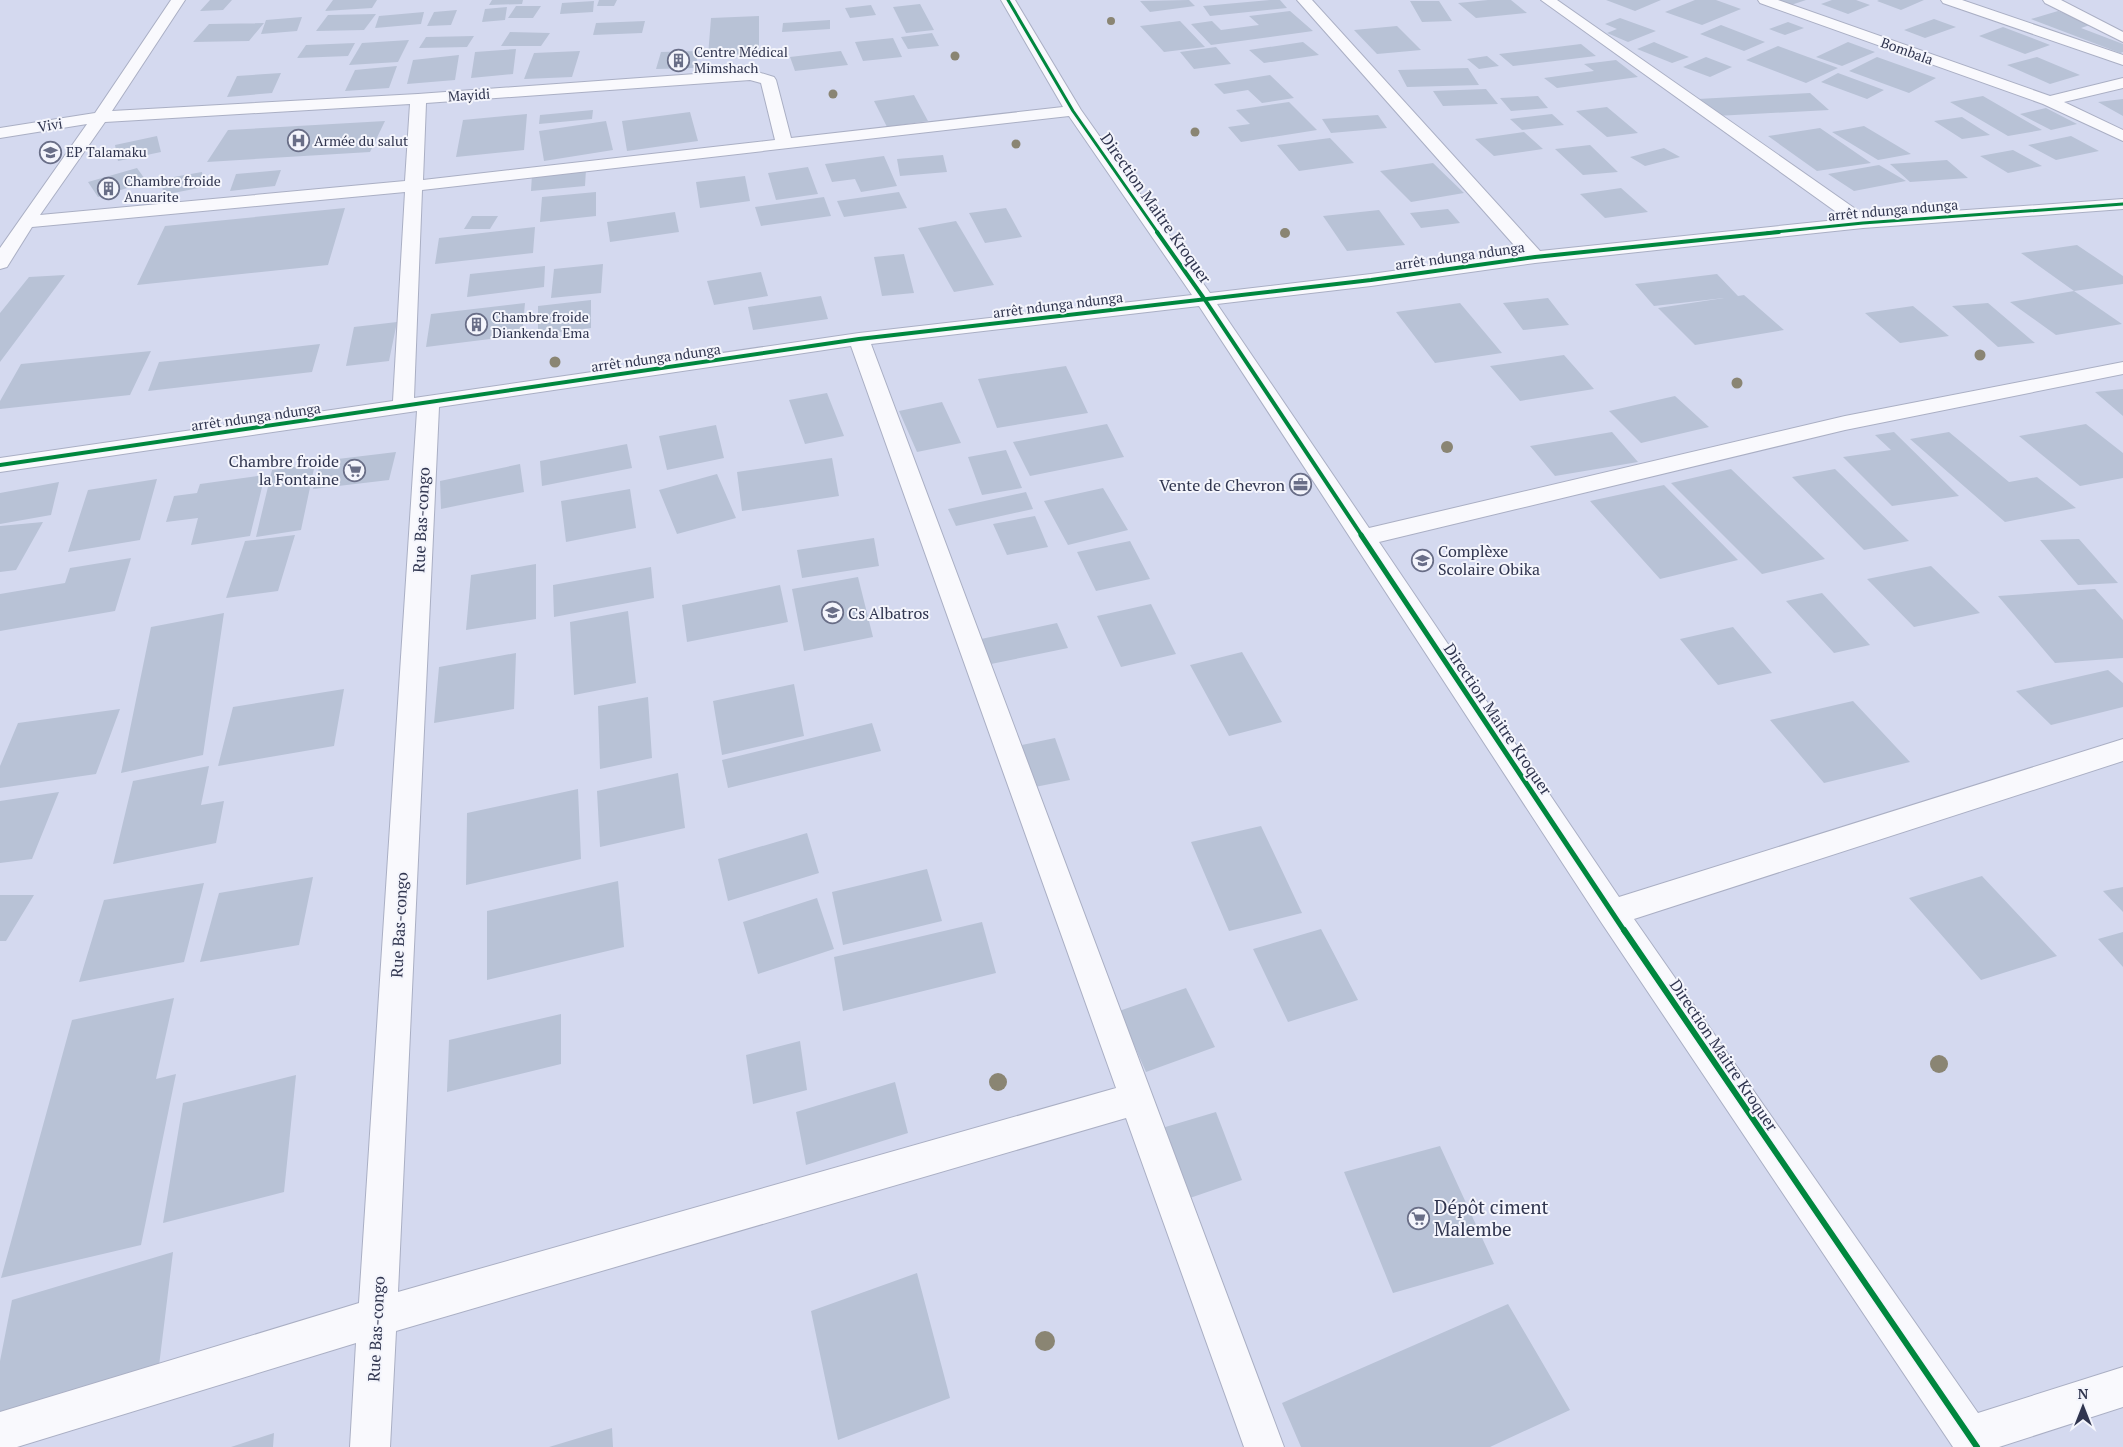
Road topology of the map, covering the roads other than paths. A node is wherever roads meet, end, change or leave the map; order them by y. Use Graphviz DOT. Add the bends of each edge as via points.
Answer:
graph roads {
  1 [pos="178,0"];
  2 [pos="1008,0"];
  3 [pos="1304,0"];
  4 [pos="1548,0"];
  5 [pos="1765,0"];
  6 [pos="1948,0"];
  7 [pos="2050,0"];
  8 [pos="2123,38"];
  9 [pos="2123,60"];
  10 [pos="2123,83"];
  11 [pos="418,99"];
  12 [pos="2049,101"];
  13 [pos="1074,111"];
  14 [pos="100,118"];
  15 [pos="0,133"];
  16 [pos="2123,136"];
  17 [pos="786,145"];
  18 [pos="414,186"];
  19 [pos="2123,204"];
  20 [pos="26,222"];
  21 [pos="1863,223"];
  22 [pos="1535,257"];
  23 [pos="0,263"];
  24 [pos="1204,300"];
  25 [pos="859,339"];
  26 [pos="2123,368"];
  27 [pos="415,405"];
  28 [pos="0,465"];
  29 [pos="1363,538"];
  30 [pos="2123,750"];
  31 [pos="1612,914"];
  32 [pos="1136,1099"];
  33 [pos="377,1317"];
  34 [pos="2123,1387"];
  35 [pos="0,1432"];
  36 [pos="1973,1442"];
  37 [pos="370,1447"];
  38 [pos="1264,1447"];
  1 -- 14 [label="street"];
  2 -- 13 [label="street, Direction Maitre Kroquer"];
  3 -- 22 [label="street"];
  4 -- 21 [label="street"];
  5 -- 12 [label="street, Bombala"];
  6 -- 9 [label="street"];
  7 -- 8 [label="street"];
  10 -- 12 [label="street"];
  11 -- 14 [label="street, Mayidi"];
  11 -- 17 [label="street, Mayidi" via="757,76 768,80 771,87"];
  11 -- 18 [label="street, Rue Bas-congo"];
  12 -- 16 [label="street, Bombala"];
  13 -- 17 [label="street"];
  13 -- 24 [label="street, Direction Maitre Kroquer"];
  14 -- 15 [label="street, Vivi"];
  14 -- 20 [label="street"];
  17 -- 18 [label="street"];
  18 -- 20 [label="street"];
  18 -- 27 [label="street, Rue Bas-congo"];
  19 -- 21 [label="street, arrêt ndunga ndunga"];
  20 -- 23 [label="street"];
  21 -- 22 [label="street, arrêt ndunga ndunga"];
  22 -- 24 [label="street, arrêt ndunga ndunga"];
  24 -- 25 [label="street, arrêt ndunga ndunga"];
  24 -- 29 [label="street, Direction Maitre Kroquer"];
  25 -- 27 [label="street, arrêt ndunga ndunga"];
  25 -- 32 [label="street"];
  26 -- 29 [label="street" via="1845,423"];
  27 -- 28 [label="street, arrêt ndunga ndunga"];
  27 -- 33 [label="street, Rue Bas-congo"];
  29 -- 31 [label="street, Direction Maitre Kroquer"];
  30 -- 31 [label="street"];
  31 -- 36 [label="street, Direction Maitre Kroquer"];
  32 -- 33 [label="street"];
  32 -- 38 [label="street"];
  33 -- 35 [label="street"];
  33 -- 37 [label="street, Rue Bas-congo"];
  34 -- 36 [label="street"];
}
